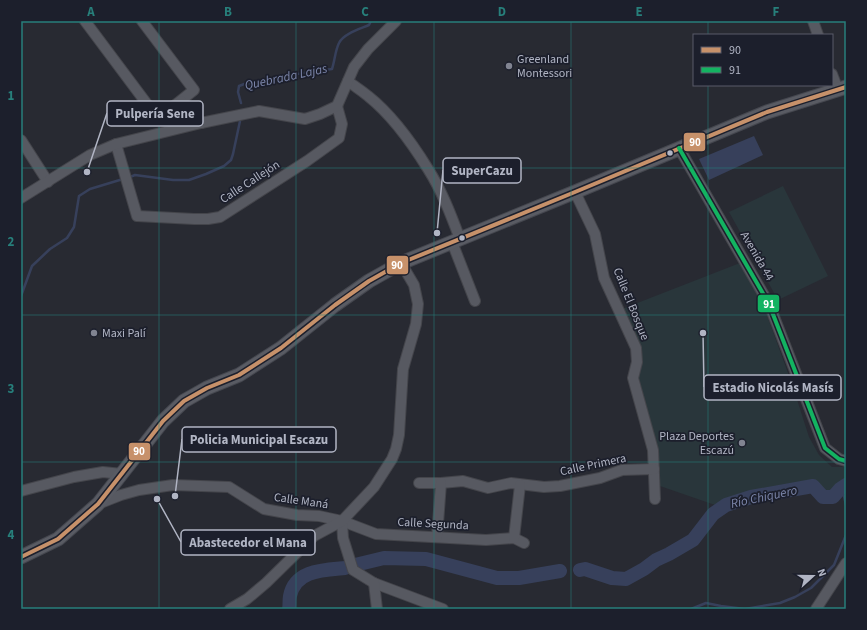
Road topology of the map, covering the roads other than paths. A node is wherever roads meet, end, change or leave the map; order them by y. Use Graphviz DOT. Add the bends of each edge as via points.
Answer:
graph roads {
  1 [pos="85,21"];
  2 [pos="142,21"];
  3 [pos="396,21"];
  4 [pos="813,21"];
  5 [pos="818,34"];
  6 [pos="833,76"];
  7 [pos="348,81"];
  8 [pos="842,89"];
  9 [pos="181,101"];
  10 [pos="337,106"];
  11 [pos="201,123"];
  12 [pos="21,140"];
  13 [pos="116,144"];
  14 [pos="679,148"];
  15 [pos="48,182"];
  16 [pos="575,192"];
  17 [pos="21,198"];
  18 [pos="456,241"];
  19 [pos="401,263"];
  20 [pos="474,301"];
  21 [pos="846,461"];
  22 [pos="654,469"];
  23 [pos="122,474"];
  24 [pos="419,483"];
  25 [pos="441,483"];
  26 [pos="520,485"];
  27 [pos="21,491"];
  28 [pos="655,499"];
  29 [pos="98,504"];
  30 [pos="342,521"];
  31 [pos="438,537"];
  32 [pos="514,538"];
  33 [pos="524,543"];
  34 [pos="21,557"];
  35 [pos="846,564"];
  36 [pos="374,583"];
  37 [pos="230,609"];
  38 [pos="377,609"];
  39 [pos="443,609"];
  40 [pos="816,609"];
  1 -- 9 [label="street" via="153,112 158,115 164,114"];
  2 -- 9 [label="street" via="194,90"];
  3 -- 7 [label="street" via="354,66"];
  4 -- 5 [label="street"];
  6 -- 8 [label="street"];
  7 -- 10 [label="street"];
  7 -- 18 [label="street" via="368,96 396,124 413,146 444,200"];
  8 -- 14 [label="main road" via="767,112"];
  9 -- 11 [label="street"];
  10 -- 11 [label="street" via="305,119 260,111"];
  10 -- 13 [label="street, Calle Callejón" via="342,124 339,138 220,217 208,219 136,216"];
  11 -- 13 [label="street"];
  12 -- 15 [label="street"];
  13 -- 15 [label="street" via="90,155"];
  14 -- 16 [label="main road"];
  14 -- 21 [label="street, Avenida 44" via="769,304 825,448"];
  15 -- 17 [label="street"];
  16 -- 18 [label="main road"];
  16 -- 22 [label="street, Calle El Bosque" via="596,234 604,278 636,348 637,362 633,378 653,450"];
  18 -- 19 [label="main road"];
  18 -- 20 [label="street"];
  19 -- 23 [label="main road" via="340,301 280,348 239,375 184,401 163,421"];
  19 -- 30 [label="street" via="414,285 418,304 416,324 403,369 396,449 374,487"];
  22 -- 26 [label="street, Calle Primera" via="622,470 600,478 560,486"];
  22 -- 28 [label="street, Calle El Bosque"];
  23 -- 27 [label="street" via="104,472 74,477"];
  23 -- 29 [label="main road"];
  24 -- 25 [label="street, Calle Primera"];
  25 -- 26 [label="street, Calle Primera" via="462,481 488,488 511,483"];
  25 -- 31 [label="street"];
  26 -- 32 [label="street"];
  29 -- 30 [label="street, Calle Maná" via="139,490 173,485 229,487 264,509"];
  29 -- 34 [label="main road" via="58,539"];
  30 -- 31 [label="street, Calle Segunda" via="376,534"];
  30 -- 36 [label="street" via="343,538 354,570"];
  30 -- 37 [label="street" via="314,536 266,583"];
  31 -- 32 [label="street, Calle Segunda" via="486,540"];
  32 -- 33 [label="street"];
  35 -- 40 [label="street"];
  36 -- 38 [label="street"];
  36 -- 39 [label="street"];
}
